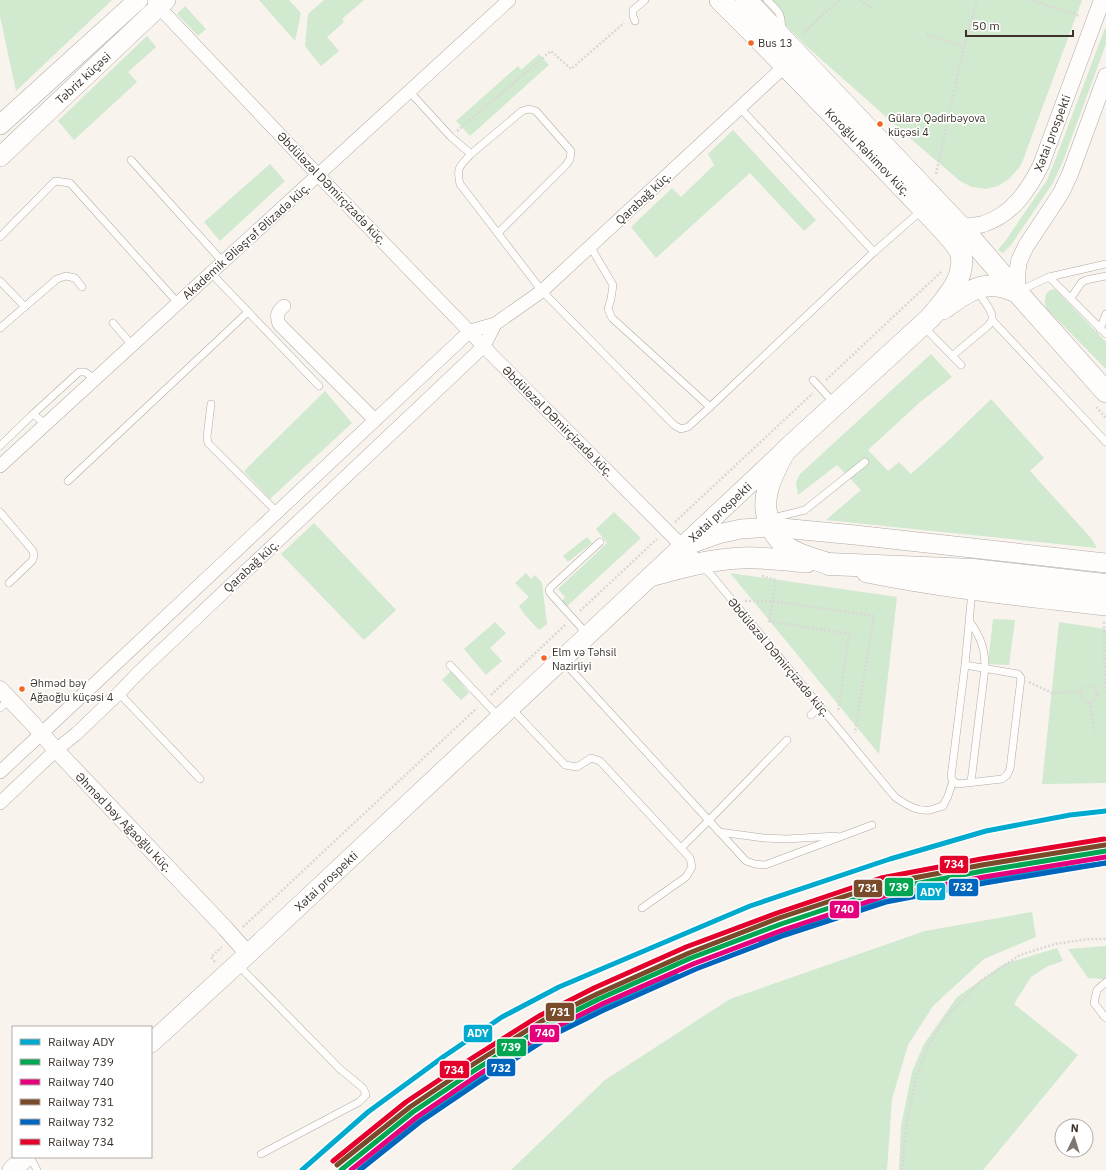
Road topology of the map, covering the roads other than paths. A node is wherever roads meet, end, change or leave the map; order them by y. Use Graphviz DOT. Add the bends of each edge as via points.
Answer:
graph roads {
  1 [pos="138,0"];
  2 [pos="509,0"];
  3 [pos="645,0"];
  4 [pos="720,0"];
  5 [pos="746,0"];
  6 [pos="767,0"];
  7 [pos="1102,0"];
  8 [pos="159,2"];
  9 [pos="634,19"];
  10 [pos="790,38"];
  11 [pos="786,65"];
  12 [pos="1106,76"];
  13 [pos="409,91"];
  14 [pos="740,108"];
  15 [pos="0,125"];
  16 [pos="471,154"];
  17 [pos="0,156"];
  18 [pos="131,160"];
  19 [pos="318,175"];
  20 [pos="923,209"];
  21 [pos="961,227"];
  22 [pos="498,233"];
  23 [pos="0,237"];
  24 [pos="589,247"];
  25 [pos="874,252"];
  26 [pos="223,262"];
  27 [pos="1106,264"];
  28 [pos="211,273"];
  29 [pos="1106,276"];
  30 [pos="1049,277"];
  31 [pos="0,281"];
  32 [pos="82,287"];
  33 [pos="975,289"];
  34 [pos="542,291"];
  35 [pos="1017,292"];
  36 [pos="1070,298"];
  37 [pos="178,303"];
  38 [pos="284,306"];
  39 [pos="25,307"];
  40 [pos="248,312"];
  41 [pos="1106,314"];
  42 [pos="992,320"];
  43 [pos="926,322"];
  44 [pos="113,323"];
  45 [pos="495,324"];
  46 [pos="0,328"];
  47 [pos="470,331"];
  48 [pos="1103,332"];
  49 [pos="132,345"];
  50 [pos="484,346"];
  51 [pos="952,356"];
  52 [pos="961,365"];
  53 [pos="95,379"];
  54 [pos="813,380"];
  55 [pos="319,386"];
  56 [pos="1106,392"];
  57 [pos="211,404"];
  58 [pos="835,404"];
  59 [pos="710,407"];
  60 [pos="34,414"];
  61 [pos="375,420"];
  62 [pos="45,424"];
  63 [pos="1106,442"];
  64 [pos="0,446"];
  65 [pos="785,451"];
  66 [pos="866,462"];
  67 [pos="0,466"];
  68 [pos="68,481"];
  69 [pos="0,512"];
  70 [pos="277,512"];
  71 [pos="770,523"];
  72 [pos="600,542"];
  73 [pos="682,547"];
  74 [pos="1106,563"];
  75 [pos="700,564"];
  76 [pos="829,564"];
  77 [pos="654,574"];
  78 [pos="972,580"];
  79 [pos="10,583"];
  80 [pos="1106,585"];
  81 [pos="1105,610"];
  82 [pos="172,611"];
  83 [pos="970,622"];
  84 [pos="187,627"];
  85 [pos="588,635"];
  86 [pos="123,657"];
  87 [pos="562,660"];
  88 [pos="450,665"];
  89 [pos="965,665"];
  90 [pos="985,668"];
  91 [pos="138,673"];
  92 [pos="119,693"];
  93 [pos="3,699"];
  94 [pos="820,706"];
  95 [pos="505,713"];
  96 [pos="811,715"];
  97 [pos="41,734"];
  98 [pos="787,740"];
  99 [pos="56,750"];
  100 [pos="0,772"];
  101 [pos="200,779"];
  102 [pos="953,781"];
  103 [pos="971,782"];
  104 [pos="0,803"];
  105 [pos="709,821"];
  106 [pos="872,825"];
  107 [pos="719,832"];
  108 [pos="844,836"];
  109 [pos="681,848"];
  110 [pos="642,908"];
  111 [pos="237,964"];
  112 [pos="1106,982"];
  113 [pos="1106,1018"];
  114 [pos="152,1042"];
  115 [pos="261,1154"];
  116 [pos="25,1158"];
  117 [pos="31,1158"];
  118 [pos="12,1170"];
  119 [pos="37,1170"];
  1 -- 15 [label="main road, Təbriz küçəsi"];
  2 -- 13 [label="street, Akademik Əliəşrəf Əlizadə küç."];
  3 -- 9 [label="lane" via="633,10"];
  4 -- 11 [label="main road, Koroğlu Rəhimov küç."];
  5 -- 10 [label="main road, Koroğlu Rəhimov küç."];
  6 -- 10 [label="lane" via="780,14"];
  7 -- 21 [label="street, Xətai prospekti" via="1034,179 1021,199 1003,215 982,224"];
  8 -- 17 [label="main road, Təbriz küçəsi"];
  8 -- 19 [label="street, Əbdüləzəl DƏmirçizadə küç."];
  10 -- 21 [label="main road, Koroğlu Rəhimov küç."];
  11 -- 14 [label="street, Qarabağ küç."];
  11 -- 20 [label="main road, Koroğlu Rəhimov küç."];
  12 -- 35 [label="street" via="1070,174 1019,261 1016,274"];
  13 -- 16 [label="lane"];
  13 -- 19 [label="street, Akademik Əliəşrəf Əlizadə küç."];
  14 -- 24 [label="street, Qarabağ küç."];
  14 -- 25 [label="lane"];
  16 -- 22 [label="lane" via="458,168 460,184"];
  16 -- 22 [label="lane" via="522,111 530,109 536,111 571,151 566,165"];
  18 -- 26 [label="lane"];
  19 -- 26 [label="street, Akademik Əliəşrəf Əlizadə küç."];
  19 -- 47 [label="street, Əbdüləzəl DƏmirçizadə küç."];
  20 -- 25 [label="lane"];
  20 -- 43 [label="main road, Koroğlu Rəhimov küç." via="957,246 961,253 962,265 950,293"];
  21 -- 35 [label="main road, Koroğlu Rəhimov küç."];
  22 -- 34 [label="lane"];
  23 -- 37 [label="lane" via="55,182 70,183"];
  24 -- 34 [label="street, Qarabağ küç."];
  24 -- 59 [label="lane" via="613,285 608,309 612,318"];
  25 -- 59 [label="lane"];
  26 -- 28 [label="street, Akademik Əliəşrəf Əlizadə küç."];
  27 -- 30 [label="lane"];
  28 -- 37 [label="street, Akademik Əliəşrəf Əlizadə küç."];
  28 -- 40 [label="lane"];
  29 -- 36 [label="lane" via="1081,283"];
  30 -- 35 [label="lane"];
  30 -- 36 [label="lane"];
  31 -- 39 [label="lane"];
  32 -- 39 [label="lane" via="75,278 66,276 57,279"];
  33 -- 35 [label="main road" via="997,286"];
  33 -- 42 [label="lane" via="991,312"];
  33 -- 43 [label="main road" via="961,296"];
  34 -- 45 [label="street, Qarabağ küç."];
  34 -- 59 [label="lane" via="674,425 681,429 688,427"];
  35 -- 56 [label="main road, Koroğlu Rəhimov küç."];
  36 -- 48 [label="lane"];
  37 -- 49 [label="street, Akademik Əliəşrəf Əlizadə küç."];
  38 -- 61 [label="street" via="278,311 279,324"];
  39 -- 46 [label="lane"];
  40 -- 55 [label="lane"];
  40 -- 68 [label="lane"];
  41 -- 48 [label="lane"];
  42 -- 51 [label="lane"];
  42 -- 63 [label="lane"];
  43 -- 51 [label="lane"];
  43 -- 58 [label="main road, Xətai prospekti"];
  44 -- 49 [label="lane"];
  45 -- 47 [label="street, Qarabağ küç."];
  45 -- 50 [label="street, Qarabağ küç."];
  47 -- 50 [label="street, Əbdüləzəl DƏmirçizadə küç."];
  47 -- 61 [label="street, Qarabağ küç."];
  49 -- 53 [label="street, Akademik Əliəşrəf Əlizadə küç."];
  50 -- 73 [label="street, Əbdüləzəl DƏmirçizadə küç."];
  50 -- 84 [label="street, Qarabağ küç."];
  51 -- 52 [label="lane"];
  53 -- 60 [label="lane" via="85,372 79,372"];
  53 -- 62 [label="street, Akademik Əliəşrəf Əlizadə küç."];
  54 -- 58 [label="lane"];
  57 -- 70 [label="lane" via="208,443"];
  58 -- 65 [label="main road, Xətai prospekti"];
  60 -- 62 [label="lane"];
  60 -- 64 [label="lane"];
  61 -- 70 [label="street, Qarabağ küç."];
  62 -- 67 [label="street, Akademik Əliəşrəf Əlizadə küç."];
  65 -- 71 [label="main road" via="769,484 766,497"];
  65 -- 73 [label="main road, Xətai prospekti"];
  66 -- 71 [label="lane" via="805,510"];
  69 -- 79 [label="lane" via="33,551 34,556"];
  70 -- 82 [label="street, Qarabağ küç."];
  71 -- 73 [label="main road" via="718,534"];
  71 -- 74 [label="main road"];
  71 -- 76 [label="main road" via="788,548"];
  72 -- 85 [label="lane" via="549,590"];
  73 -- 75 [label="street, Əbdüləzəl DƏmirçizadə küç."];
  73 -- 77 [label="main road, Xətai prospekti"];
  75 -- 76 [label="main road" via="748,558"];
  75 -- 77 [label="main road"];
  75 -- 94 [label="lane, Əbdüləzəl DƏmirçizadə küç."];
  76 -- 78 [label="highway"];
  77 -- 85 [label="main road, Xətai prospekti"];
  78 -- 80 [label="highway"];
  78 -- 81 [label="main road"];
  78 -- 83 [label="lane"];
  82 -- 84 [label="street"];
  82 -- 86 [label="street, Qarabağ küç."];
  83 -- 89 [label="lane"];
  83 -- 90 [label="lane" via="983,646"];
  84 -- 91 [label="street, Qarabağ küç."];
  85 -- 87 [label="main road, Xətai prospekti"];
  86 -- 91 [label="street"];
  86 -- 97 [label="street, Qarabağ küç."];
  87 -- 95 [label="main road, Xətai prospekti"];
  87 -- 105 [label="lane"];
  88 -- 95 [label="lane" via="484,701"];
  89 -- 90 [label="lane"];
  89 -- 102 [label="lane" via="951,777"];
  90 -- 103 [label="lane"];
  90 -- 103 [label="lane" via="1018,674 1021,678 1010,769 1002,779"];
  91 -- 92 [label="street, Qarabağ küç."];
  92 -- 99 [label="street, Qarabağ küç."];
  92 -- 101 [label="lane"];
  93 -- 97 [label="street, Əhməd bəy Ağaoğlu küç."];
  94 -- 96 [label="lane"];
  94 -- 102 [label="lane, Əbdüləzəl DƏmirçizadə küç." via="904,804 916,809 930,810 943,806"];
  95 -- 109 [label="lane" via="565,765 577,767 591,758 600,761"];
  95 -- 111 [label="main road, Xətai prospekti"];
  97 -- 99 [label="street, Əhməd bəy Ağaoğlu küç."];
  97 -- 100 [label="street, Qarabağ küç."];
  98 -- 105 [label="lane"];
  99 -- 104 [label="street, Qarabağ küç."];
  99 -- 111 [label="street, Əhməd bəy Ağaoğlu küç." via="233,937"];
  102 -- 103 [label="lane" via="958,784"];
  105 -- 107 [label="lane"];
  105 -- 109 [label="lane"];
  106 -- 108 [label="lane"];
  107 -- 108 [label="lane" via="787,839"];
  107 -- 108 [label="lane" via="746,861 765,865"];
  109 -- 110 [label="lane" via="690,858 692,867 686,877"];
  111 -- 114 [label="main road, Xətai prospekti"];
  111 -- 115 [label="lane" via="340,1069 363,1088 366,1095 359,1102"];
  112 -- 113 [label="lane" via="1097,990 1094,1003"];
  116 -- 118 [label="main road"];
  117 -- 119 [label="lane"];
}
